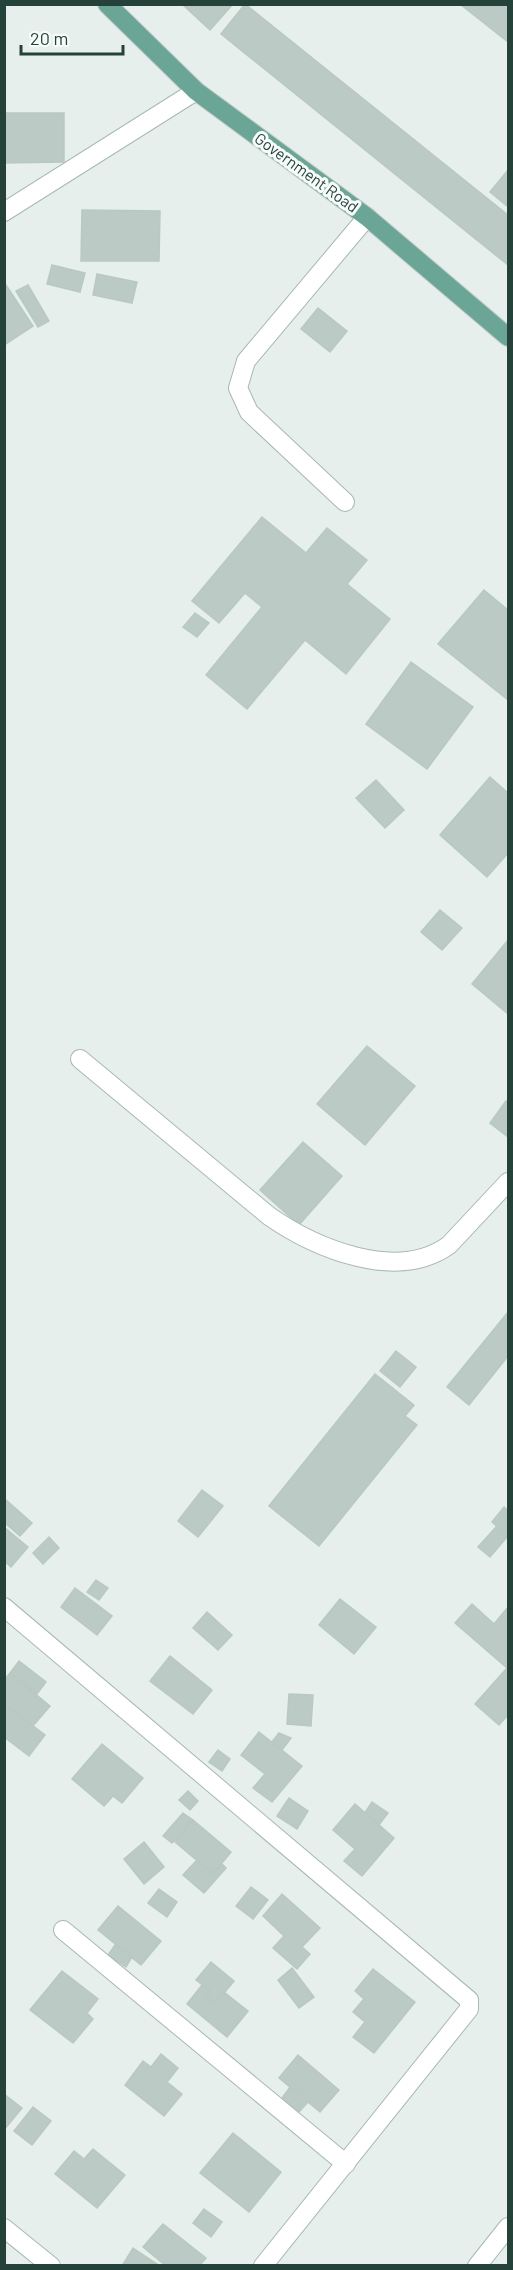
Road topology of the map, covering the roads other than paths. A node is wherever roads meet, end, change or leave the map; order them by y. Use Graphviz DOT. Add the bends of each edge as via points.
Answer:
graph roads {
  1 [pos="107,4"];
  2 [pos="196,91"];
  3 [pos="4,212"];
  4 [pos="367,217"];
  5 [pos="508,337"];
  6 [pos="345,502"];
  7 [pos="80,1059"];
  8 [pos="508,1182"];
  9 [pos="4,1607"];
  10 [pos="63,1930"];
  11 [pos="346,2164"];
  12 [pos="508,2227"];
  13 [pos="4,2228"];
  14 [pos="51,2265"];
  15 [pos="262,2265"];
  16 [pos="477,2265"];
  1 -- 2 [label="main road, Government Road"];
  2 -- 3 [label="street"];
  2 -- 4 [label="main road, Government Road"];
  4 -- 5 [label="main road, Government Road"];
  4 -- 6 [label="street" via="246,361 238,388 249,412"];
  7 -- 8 [label="street" via="269,1216 287,1229 348,1255 395,1261 438,1253"];
  9 -- 11 [label="street" via="469,2000 469,2009"];
  10 -- 11 [label="street"];
  11 -- 15 [label="street"];
  12 -- 16 [label="street"];
  13 -- 14 [label="street"];
}
